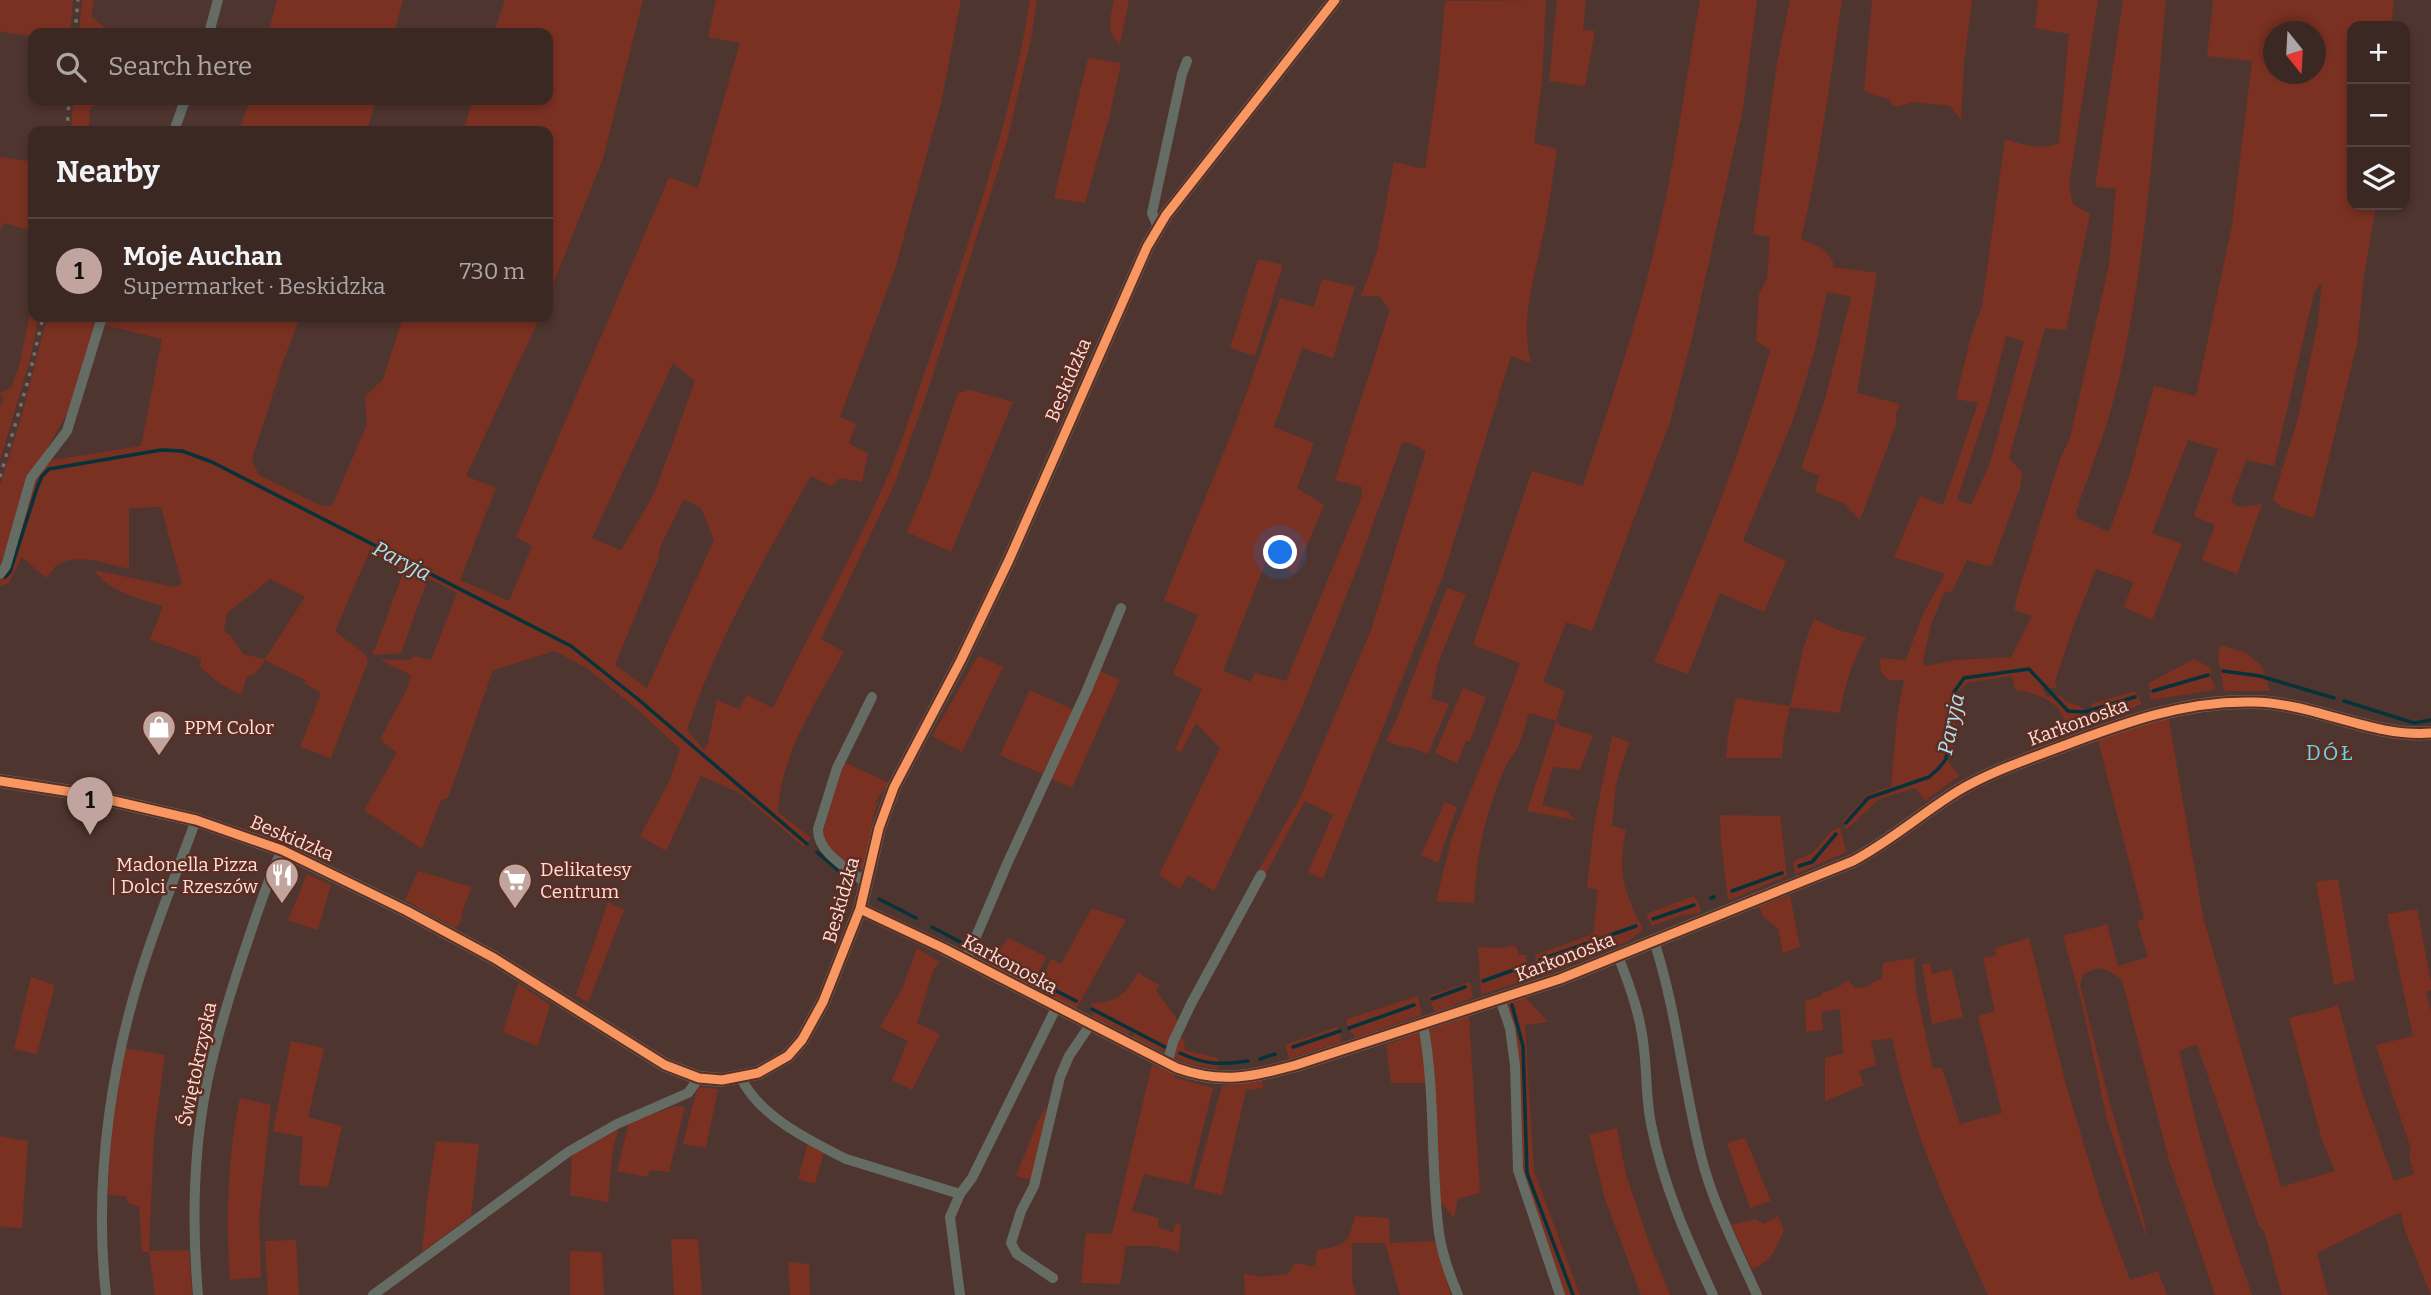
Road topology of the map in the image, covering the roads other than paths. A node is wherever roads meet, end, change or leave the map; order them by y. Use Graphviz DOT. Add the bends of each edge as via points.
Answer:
graph roads {
  1 [pos="218,0"];
  2 [pos="1335,0"];
  3 [pos="210,28"];
  4 [pos="1187,61"];
  5 [pos="183,105"];
  6 [pos="176,126"];
  7 [pos="1158,227"];
  8 [pos="100,322"];
  9 [pos="0,574"];
  10 [pos="1121,608"];
  11 [pos="873,697"];
  12 [pos="2431,733"];
  13 [pos="0,781"];
  14 [pos="196,820"];
  15 [pos="282,850"];
  16 [pos="1261,875"];
  17 [pos="866,883"];
  18 [pos="860,909"];
  19 [pos="1654,941"];
  20 [pos="1618,956"];
  21 [pos="966,960"];
  22 [pos="1500,999"];
  23 [pos="1056,1008"];
  24 [pos="1423,1024"];
  25 [pos="1090,1025"];
  26 [pos="1167,1064"];
  27 [pos="699,1078"];
  28 [pos="741,1078"];
  29 [pos="960,1194"];
  30 [pos="1053,1278"];
  31 [pos="106,1295"];
  32 [pos="198,1295"];
  33 [pos="373,1295"];
  34 [pos="960,1295"];
  35 [pos="1458,1295"];
  36 [pos="1560,1295"];
  37 [pos="1713,1295"];
  38 [pos="1757,1295"];
  1 -- 3 [label="street"];
  2 -- 7 [label="street, Beskidzka"];
  4 -- 7 [label="street" via="1152,213"];
  5 -- 6 [label="street"];
  7 -- 17 [label="street, Beskidzka" via="1125,292 1009,560 894,787"];
  8 -- 9 [label="street" via="67,431 31,478"];
  10 -- 21 [label="street"];
  11 -- 17 [label="street" via="837,768 818,829 824,849"];
  12 -- 19 [label="street, Karkonoska" via="2388,730 2279,704 2225,701 2173,708 2034,757 1960,790 1853,861"];
  13 -- 14 [label="street, Beskidzka" via="88,794"];
  14 -- 15 [label="street, Beskidzka"];
  14 -- 31 [label="street" via="151,940 117,1068 102,1211"];
  15 -- 27 [label="street, Beskidzka" via="483,951 652,1058"];
  15 -- 32 [label="street, Świętokrzyska" via="227,1003 207,1083 197,1156"];
  16 -- 26 [label="street" via="1191,1004"];
  17 -- 18 [label="street, Beskidzka"];
  18 -- 21 [label="street, Karkonoska"];
  18 -- 28 [label="street, Beskidzka" via="824,1002 802,1040 774,1066"];
  19 -- 20 [label="street, Karkonoska"];
  19 -- 38 [label="street" via="1709,1185"];
  20 -- 22 [label="street, Karkonoska"];
  20 -- 37 [label="street, Karkonoska" via="1640,1023 1650,1120 1661,1171"];
  21 -- 23 [label="street, Karkonoska"];
  22 -- 24 [label="street, Karkonoska"];
  22 -- 36 [label="street, Karkonoska" via="1515,1065 1518,1170"];
  23 -- 25 [label="street, Karkonoska"];
  23 -- 29 [label="street, Karkonoska"];
  24 -- 26 [label="street, Karkonoska" via="1253,1076 1212,1078"];
  24 -- 35 [label="street" via="1439,1236"];
  25 -- 26 [label="street, Karkonoska"];
  25 -- 30 [label="street" via="1064,1066 1034,1186 1012,1243 1017,1254"];
  27 -- 28 [label="street, Beskidzka"];
  27 -- 33 [label="street" via="688,1093 617,1124 568,1152"];
  28 -- 29 [label="street" via="753,1098 771,1114 830,1151"];
  29 -- 34 [label="street, Karkonoska" via="950,1217"];
}
